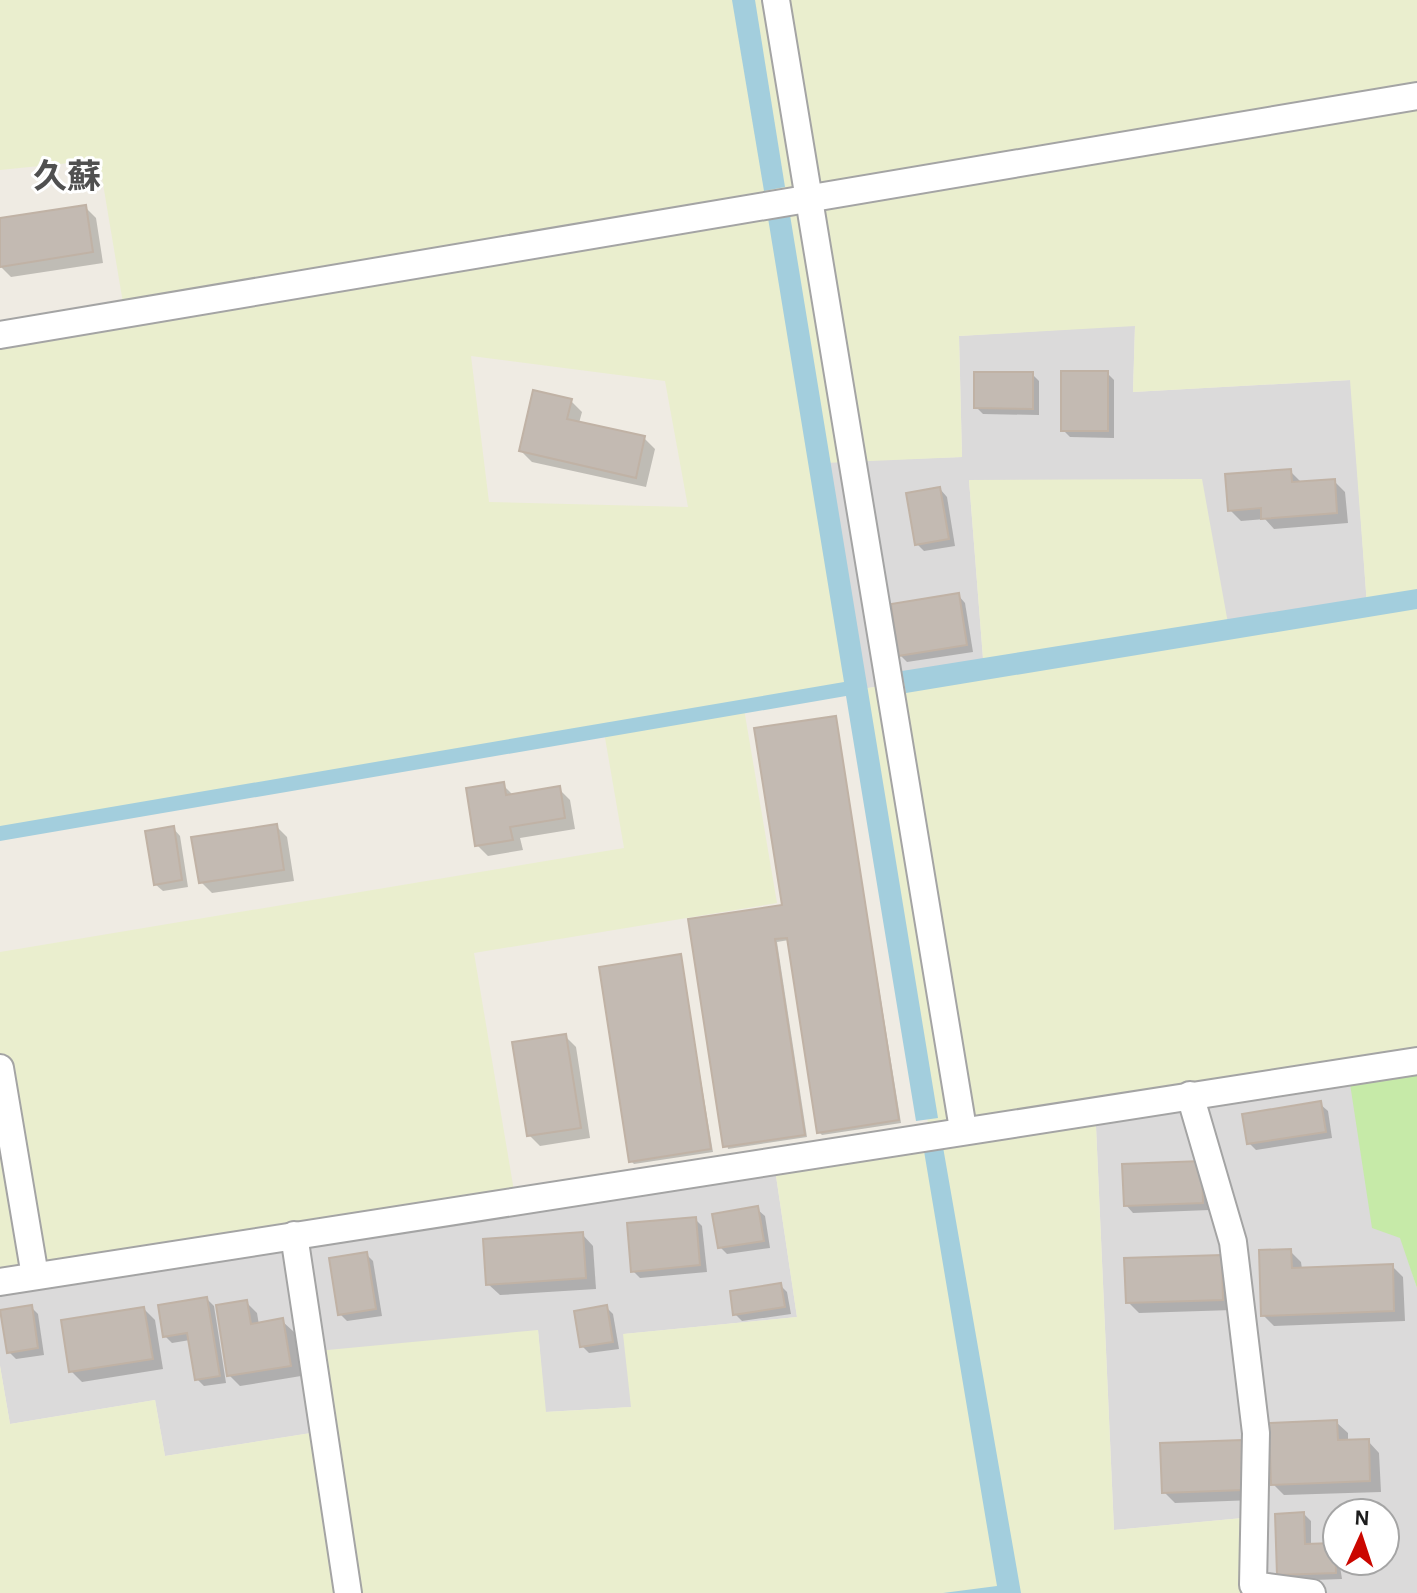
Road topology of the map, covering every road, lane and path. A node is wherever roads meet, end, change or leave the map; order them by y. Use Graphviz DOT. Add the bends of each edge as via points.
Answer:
graph roads {
  1 [pos="776,0"];
  2 [pos="1417,96"];
  3 [pos="809,201"];
  4 [pos="0,335"];
  5 [pos="1417,1061"];
  6 [pos="0,1068"];
  7 [pos="1190,1095"];
  8 [pos="963,1129"];
  9 [pos="294,1235"];
  10 [pos="35,1276"];
  11 [pos="0,1282"];
  12 [pos="348,1593"];
  13 [pos="1312,1593"];
  1 -- 3 [label="street"];
  2 -- 3 [label="street"];
  3 -- 4 [label="street"];
  3 -- 8 [label="street"];
  5 -- 7 [label="street"];
  6 -- 10 [label="street"];
  7 -- 8 [label="street"];
  7 -- 13 [label="street" via="1233,1242 1256,1433 1253,1585"];
  8 -- 9 [label="street"];
  9 -- 10 [label="street"];
  9 -- 12 [label="street"];
  10 -- 11 [label="street"];
}
